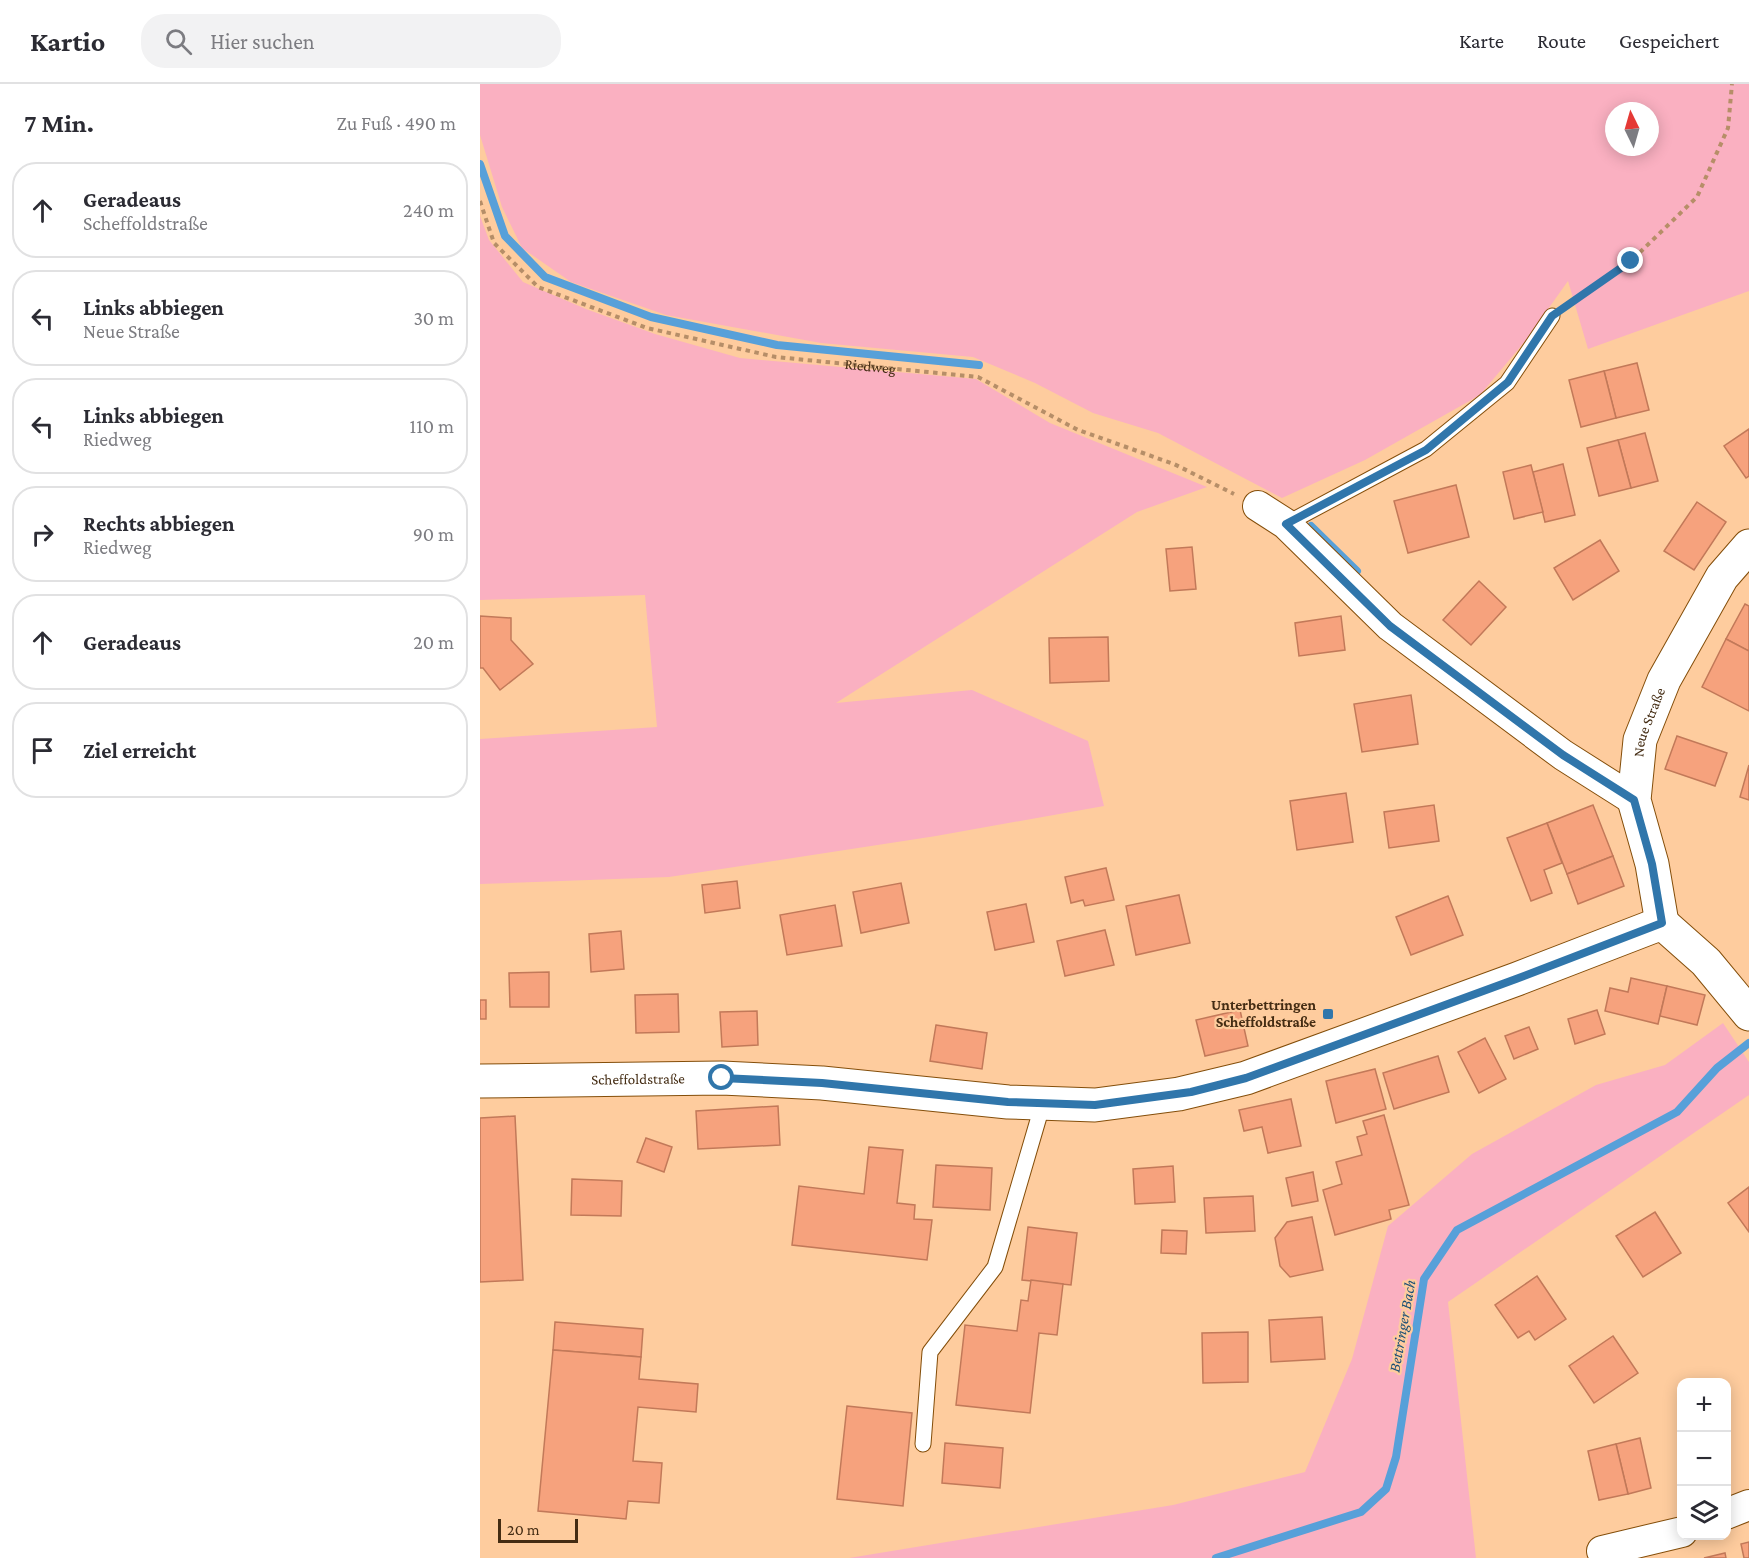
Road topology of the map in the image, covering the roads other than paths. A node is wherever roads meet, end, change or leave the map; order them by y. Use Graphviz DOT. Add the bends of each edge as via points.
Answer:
graph roads {
  1 [pos="1552,316"];
  2 [pos="1258,506"];
  3 [pos="1286,524"];
  4 [pos="1749,546"];
  5 [pos="1634,800"];
  6 [pos="1662,923"];
  7 [pos="1746,1010"];
  8 [pos="480,1081"];
  9 [pos="1043,1103"];
  10 [pos="923,1444"];
  11 [pos="1749,1505"];
  12 [pos="1731,1512"];
  13 [pos="1677,1533"];
  14 [pos="1602,1551"];
  1 -- 3 [label="lane" via="1508,382 1426,450"];
  2 -- 3 [label="street"];
  3 -- 5 [label="street" via="1390,626 1563,755"];
  4 -- 5 [label="main road, Neue Straße" via="1722,577 1664,680 1640,740"];
  5 -- 6 [label="main road, Neue Straße" via="1652,864"];
  6 -- 7 [label="main road" via="1706,962"];
  6 -- 9 [label="main road, Scheffoldstraße" via="1246,1078 1191,1092 1095,1105"];
  8 -- 9 [label="main road, Scheffoldstraße" via="722,1078"];
  9 -- 10 [label="lane" via="995,1268 930,1352"];
  11 -- 12 [label="street"];
  13 -- 14 [label="street"];
}
